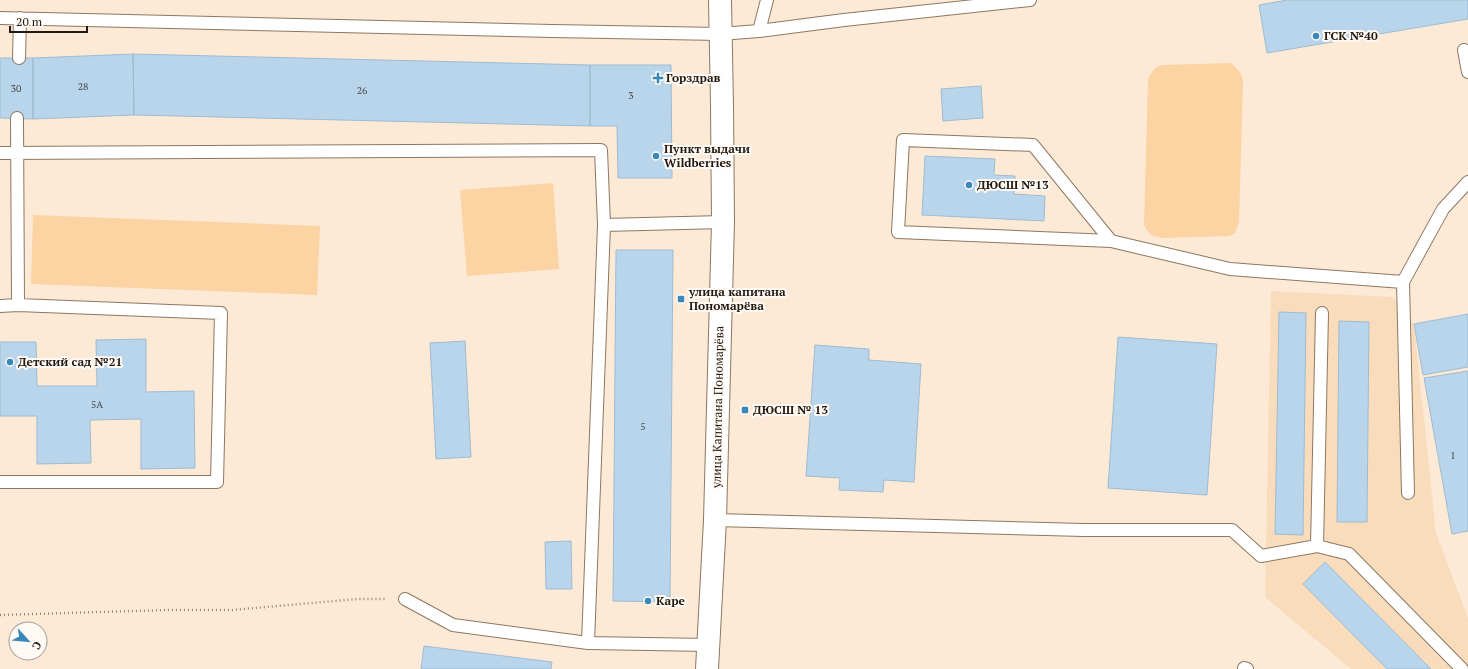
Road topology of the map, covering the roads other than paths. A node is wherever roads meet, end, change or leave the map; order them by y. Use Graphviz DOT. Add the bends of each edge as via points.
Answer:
graph roads {
  1 [pos="720,0"];
  2 [pos="767,0"];
  3 [pos="1030,0"];
  4 [pos="0,18"];
  5 [pos="20,18"];
  6 [pos="759,31"];
  7 [pos="720,34"];
  8 [pos="1464,50"];
  9 [pos="19,58"];
  10 [pos="1468,72"];
  11 [pos="18,118"];
  12 [pos="0,153"];
  13 [pos="18,154"];
  14 [pos="1468,182"];
  15 [pos="723,222"];
  16 [pos="604,225"];
  17 [pos="1111,241"];
  18 [pos="1402,282"];
  19 [pos="18,305"];
  20 [pos="0,306"];
  21 [pos="1322,313"];
  22 [pos="0,482"];
  23 [pos="1408,493"];
  24 [pos="715,520"];
  25 [pos="1317,546"];
  26 [pos="405,599"];
  27 [pos="588,643"];
  28 [pos="708,645"];
  29 [pos="707,669"];
  30 [pos="1462,669"];
  1 -- 7 [label="street, улица Капитана Пономарёва"];
  2 -- 6 [label="lane"];
  3 -- 6 [label="lane"];
  4 -- 5 [label="lane"];
  5 -- 7 [label="lane"];
  5 -- 9 [label="lane"];
  6 -- 7 [label="lane"];
  7 -- 15 [label="street, улица Капитана Пономарёва"];
  8 -- 10 [label="lane"];
  11 -- 13 [label="lane"];
  12 -- 13 [label="lane"];
  13 -- 16 [label="lane" via="600,150"];
  13 -- 19 [label="lane"];
  14 -- 18 [label="lane" via="1443,209"];
  15 -- 16 [label="lane"];
  15 -- 24 [label="street, улица Капитана Пономарёва"];
  16 -- 27 [label="lane"];
  17 -- 17 [label="lane" via="898,232 903,140 1033,145"];
  17 -- 18 [label="lane" via="1230,269"];
  18 -- 23 [label="lane"];
  19 -- 20 [label="lane"];
  19 -- 22 [label="lane" via="221,313 217,482"];
  21 -- 25 [label="lane"];
  24 -- 25 [label="lane" via="1084,530 1232,530 1261,556"];
  24 -- 28 [label="street, улица Капитана Пономарёва"];
  25 -- 30 [label="lane" via="1349,554"];
  26 -- 27 [label="lane" via="453,625"];
  27 -- 28 [label="lane"];
  28 -- 29 [label="street, улица Капитана Пономарёва"];
}
